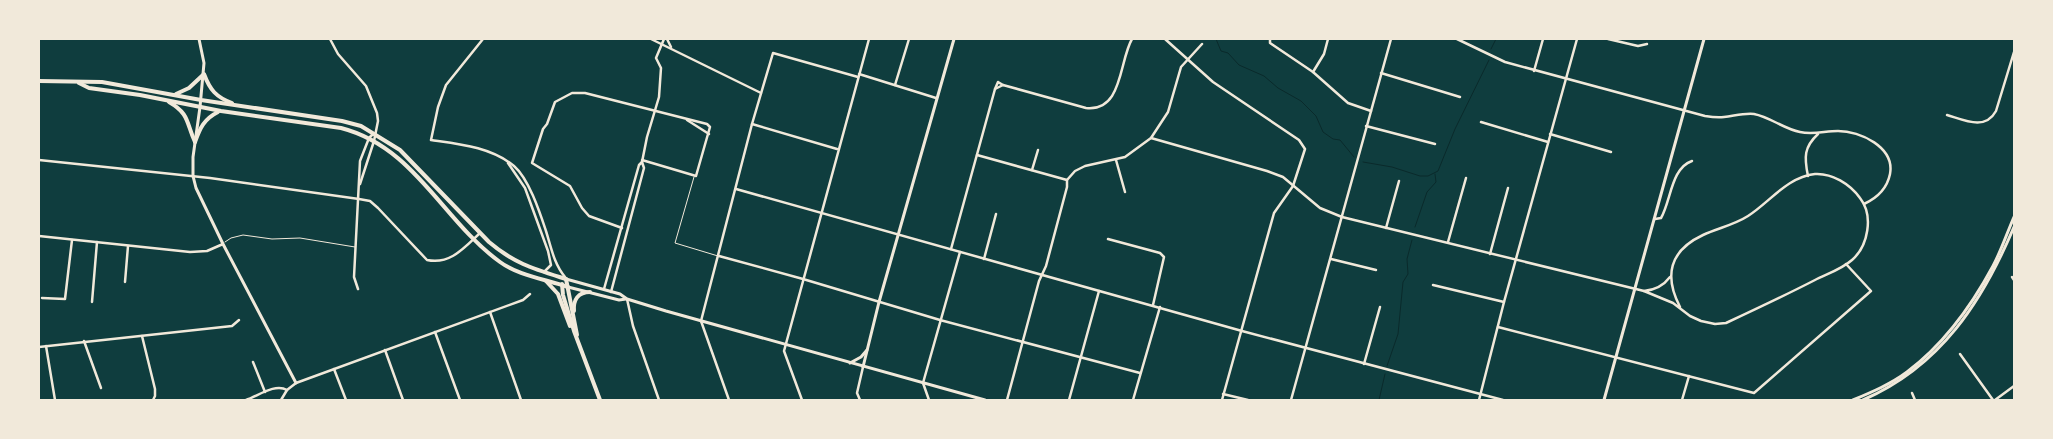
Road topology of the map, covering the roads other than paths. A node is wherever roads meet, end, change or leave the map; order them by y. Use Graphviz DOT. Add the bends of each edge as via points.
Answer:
graph roads {
  1 [pos="199,39"];
  2 [pos="330,39"];
  3 [pos="483,39"];
  4 [pos="651,39"];
  5 [pos="665,39"];
  6 [pos="868,39"];
  7 [pos="909,39"];
  8 [pos="954,39"];
  9 [pos="1132,39"];
  10 [pos="1165,39"];
  11 [pos="1270,39"];
  12 [pos="1328,39"];
  13 [pos="1391,39"];
  14 [pos="1457,39"];
  15 [pos="1543,39"];
  16 [pos="1577,39"];
  17 [pos="1608,39"];
  18 [pos="1704,39"];
  19 [pos="661,44"];
  20 [pos="1202,44"];
  21 [pos="1647,44"];
  22 [pos="671,48"];
  23 [pos="2014,52"];
  24 [pos="1188,59"];
  25 [pos="1534,71"];
  26 [pos="1313,72"];
  27 [pos="1381,73"];
  28 [pos="204,74"];
  29 [pos="859,76"];
  30 [pos="1566,79"];
  31 [pos="39,81"];
  32 [pos="78,82"];
  33 [pos="895,85"];
  34 [pos="176,94"];
  35 [pos="761,94"];
  36 [pos="1460,97"];
  37 [pos="936,98"];
  38 [pos="165,100"];
  39 [pos="201,100"];
  40 [pos="244,107"];
  41 [pos="200,108"];
  42 [pos="654,110"];
  43 [pos="1684,110"];
  44 [pos="221,111"];
  45 [pos="1371,111"];
  46 [pos="1947,115"];
  47 [pos="686,119"];
  48 [pos="1481,122"];
  49 [pos="752,124"];
  50 [pos="1366,126"];
  51 [pos="375,133"];
  52 [pos="709,134"];
  53 [pos="1550,134"];
  54 [pos="1819,134"];
  55 [pos="369,138"];
  56 [pos="1152,138"];
  57 [pos="374,140"];
  58 [pos="195,142"];
  59 [pos="1548,142"];
  60 [pos="1435,144"];
  61 [pos="837,149"];
  62 [pos="1038,150"];
  63 [pos="1611,152"];
  64 [pos="977,155"];
  65 [pos="39,160"];
  66 [pos="1116,160"];
  67 [pos="642,161"];
  68 [pos="1692,161"];
  69 [pos="507,162"];
  70 [pos="1032,170"];
  71 [pos="193,176"];
  72 [pos="694,176"];
  73 [pos="1808,176"];
  74 [pos="1466,178"];
  75 [pos="1067,180"];
  76 [pos="1399,181"];
  77 [pos="360,184"];
  78 [pos="1293,186"];
  79 [pos="1508,188"];
  80 [pos="736,189"];
  81 [pos="1125,192"];
  82 [pos="359,199"];
  83 [pos="1864,204"];
  84 [pos="821,213"];
  85 [pos="996,214"];
  86 [pos="1342,217"];
  87 [pos="2014,217"];
  88 [pos="1655,219"];
  89 [pos="2014,227"];
  90 [pos="622,228"];
  91 [pos="1386,228"];
  92 [pos="480,233"];
  93 [pos="39,236"];
  94 [pos="899,236"];
  95 [pos="474,239"];
  96 [pos="1108,239"];
  97 [pos="72,240"];
  98 [pos="97,242"];
  99 [pos="1448,242"];
  100 [pos="223,244"];
  101 [pos="128,246"];
  102 [pos="356,247"];
  103 [pos="951,249"];
  104 [pos="960,252"];
  105 [pos="1490,254"];
  106 [pos="719,256"];
  107 [pos="984,259"];
  108 [pos="1331,259"];
  109 [pos="1517,259"];
  110 [pos="1846,264"];
  111 [pos="1376,270"];
  112 [pos="544,272"];
  113 [pos="1042,275"];
  114 [pos="1670,276"];
  115 [pos="566,278"];
  116 [pos="544,279"];
  117 [pos="803,279"];
  118 [pos="125,282"];
  119 [pos="562,285"];
  120 [pos="1433,285"];
  121 [pos="568,287"];
  122 [pos="1635,288"];
  123 [pos="358,289"];
  124 [pos="604,289"];
  125 [pos="1099,291"];
  126 [pos="1644,291"];
  127 [pos="590,292"];
  128 [pos="612,292"];
  129 [pos="530,294"];
  130 [pos="42,298"];
  131 [pos="627,299"];
  132 [pos="92,302"];
  133 [pos="879,302"];
  134 [pos="1504,302"];
  135 [pos="1153,304"];
  136 [pos="1160,307"];
  137 [pos="1380,307"];
  138 [pos="1680,307"];
  139 [pos="490,312"];
  140 [pos="239,320"];
  141 [pos="940,320"];
  142 [pos="701,321"];
  143 [pos="575,323"];
  144 [pos="1498,326"];
  145 [pos="1242,331"];
  146 [pos="435,332"];
  147 [pos="575,333"];
  148 [pos="142,336"];
  149 [pos="84,341"];
  150 [pos="1023,341"];
  151 [pos="785,345"];
  152 [pos="46,346"];
  153 [pos="39,347"];
  154 [pos="1307,348"];
  155 [pos="385,350"];
  156 [pos="867,350"];
  157 [pos="1960,354"];
  158 [pos="1616,356"];
  159 [pos="1080,357"];
  160 [pos="253,362"];
  161 [pos="849,363"];
  162 [pos="1364,364"];
  163 [pos="863,367"];
  164 [pos="334,368"];
  165 [pos="1140,373"];
  166 [pos="1689,376"];
  167 [pos="296,383"];
  168 [pos="923,383"];
  169 [pos="2014,386"];
  170 [pos="101,388"];
  171 [pos="287,390"];
  172 [pos="265,392"];
  173 [pos="1223,394"];
  174 [pos="1481,394"];
  175 [pos="1912,394"];
  176 [pos="55,400"];
  177 [pos="153,400"];
  178 [pos="246,400"];
  179 [pos="281,400"];
  180 [pos="346,400"];
  181 [pos="403,400"];
  182 [pos="460,400"];
  183 [pos="521,400"];
  184 [pos="600,400"];
  185 [pos="659,400"];
  186 [pos="729,400"];
  187 [pos="802,400"];
  188 [pos="860,400"];
  189 [pos="929,400"];
  190 [pos="985,400"];
  191 [pos="1007,400"];
  192 [pos="1069,400"];
  193 [pos="1133,400"];
  194 [pos="1222,400"];
  195 [pos="1248,400"];
  196 [pos="1291,400"];
  197 [pos="1479,400"];
  198 [pos="1503,400"];
  199 [pos="1604,400"];
  200 [pos="1682,400"];
  201 [pos="1853,400"];
  202 [pos="1863,400"];
  203 [pos="1915,400"];
  204 [pos="1994,400"];
  1 -- 28 [label="main road"];
  2 -- 51 [label="street" via="338,54 366,86 378,116"];
  3 -- 69 [label="street" via="446,85 431,140 492,152"];
  4 -- 19 [label="street"];
  5 -- 19 [label="street"];
  5 -- 22 [label="street"];
  6 -- 29 [label="street"];
  7 -- 33 [label="street"];
  8 -- 37 [label="main road"];
  9 -- 64 [label="street" via="1117,89 1108,102 1094,109 1003,85 995,89"];
  10 -- 24 [label="street"];
  11 -- 26 [label="street"];
  12 -- 26 [label="street" via="1324,54"];
  13 -- 27 [label="street"];
  14 -- 25 [label="street" via="1505,62"];
  15 -- 25 [label="street"];
  16 -- 30 [label="street"];
  17 -- 21 [label="street" via="1638,46"];
  18 -- 43 [label="main road"];
  19 -- 22 [label="street"];
  19 -- 42 [label="street" via="656,58 661,68 659,97"];
  20 -- 24 [label="street"];
  22 -- 35 [label="street"];
  23 -- 46 [label="street" via="1996,111 1990,119 1975,123"];
  24 -- 56 [label="street" via="1182,67 1168,112"];
  24 -- 78 [label="street" via="1213,82 1303,143 1304,153"];
  25 -- 30 [label="street"];
  26 -- 45 [label="street" via="1348,103"];
  27 -- 36 [label="street"];
  27 -- 45 [label="street"];
  28 -- 34 [label="main road" via="189,88"];
  28 -- 39 [label="main road"];
  28 -- 40 [label="main road" via="213,93"];
  29 -- 33 [label="street"];
  29 -- 35 [label="street" via="773,53"];
  29 -- 61 [label="street"];
  30 -- 43 [label="street"];
  30 -- 53 [label="street"];
  31 -- 32 [label="main road"];
  32 -- 34 [label="main road" via="89,80"];
  32 -- 38 [label="main road" via="89,88"];
  33 -- 37 [label="street"];
  34 -- 39 [label="main road"];
  35 -- 49 [label="street"];
  37 -- 94 [label="main road"];
  38 -- 41 [label="main road"];
  38 -- 58 [label="main road" via="184,114"];
  39 -- 40 [label="main road"];
  39 -- 41 [label="main road"];
  40 -- 51 [label="main road" via="342,121"];
  41 -- 44 [label="main road"];
  41 -- 58 [label="main road"];
  42 -- 47 [label="street"];
  42 -- 67 [label="street"];
  42 -- 90 [label="street" via="585,93 572,93 554,105 542,129 532,163 570,186 589,216"];
  43 -- 54 [label="street" via="1705,116 1755,114 1800,132"];
  43 -- 88 [label="main road"];
  44 -- 55 [label="main road" via="341,128"];
  44 -- 58 [label="main road" via="201,125"];
  45 -- 50 [label="street"];
  47 -- 52 [label="street"];
  47 -- 52 [label="street" via="708,125"];
  48 -- 59 [label="street"];
  49 -- 61 [label="street"];
  49 -- 80 [label="street"];
  50 -- 60 [label="street"];
  50 -- 86 [label="street"];
  51 -- 55 [label="street"];
  51 -- 57 [label="street"];
  51 -- 92 [label="main road" via="400,150"];
  52 -- 72 [label="street" via="698,174"];
  53 -- 59 [label="street"];
  53 -- 63 [label="street"];
  54 -- 73 [label="street" via="1808,146"];
  54 -- 83 [label="street" via="1848,132 1884,150 1891,170 1888,181 1878,196"];
  55 -- 57 [label="main road"];
  55 -- 77 [label="street" via="360,161"];
  56 -- 66 [label="street"];
  56 -- 78 [label="street" via="1267,171"];
  57 -- 77 [label="street"];
  57 -- 95 [label="main road" via="397,156"];
  58 -- 71 [label="main road"];
  59 -- 109 [label="street"];
  61 -- 84 [label="street"];
  62 -- 70 [label="street"];
  64 -- 70 [label="street"];
  64 -- 103 [label="street"];
  65 -- 71 [label="street"];
  66 -- 75 [label="street" via="1085,166"];
  66 -- 81 [label="street"];
  67 -- 72 [label="street"];
  67 -- 90 [label="street"];
  67 -- 128 [label="street" via="644,168"];
  68 -- 88 [label="street" via="1676,175 1667,207 1661,218"];
  69 -- 112 [label="street" via="525,188 545,241 551,265"];
  69 -- 115 [label="street" via="526,181 559,269"];
  70 -- 75 [label="street"];
  71 -- 82 [label="street"];
  71 -- 100 [label="main road"];
  72 -- 106 [label="lane" via="675,243"];
  73 -- 83 [label="street" via="1828,175 1839,179"];
  73 -- 114 [label="street" via="1788,184 1739,221 1691,242 1676,257"];
  74 -- 99 [label="street"];
  75 -- 113 [label="street"];
  76 -- 91 [label="street"];
  77 -- 82 [label="street"];
  78 -- 86 [label="street" via="1320,208"];
  78 -- 145 [label="street" via="1274,213"];
  79 -- 105 [label="street"];
  80 -- 84 [label="street"];
  80 -- 106 [label="street"];
  82 -- 95 [label="street" via="370,201 378,208 426,260 447,260"];
  82 -- 102 [label="street"];
  83 -- 110 [label="street" via="1868,222 1864,243 1853,260"];
  84 -- 94 [label="street"];
  84 -- 117 [label="street"];
  85 -- 107 [label="street"];
  86 -- 91 [label="street"];
  86 -- 108 [label="street"];
  87 -- 201 [label="main road" via="1994,265 1972,301 1942,339 1906,372"];
  88 -- 122 [label="main road"];
  89 -- 202 [label="main road" via="1997,267 1975,304 1945,341 1908,376"];
  90 -- 124 [label="street"];
  91 -- 99 [label="street"];
  92 -- 95 [label="street"];
  92 -- 112 [label="main road" via="514,261"];
  93 -- 97 [label="street"];
  94 -- 103 [label="street"];
  94 -- 133 [label="main road"];
  95 -- 116 [label="main road" via="510,268"];
  96 -- 135 [label="street" via="1160,253 1164,257"];
  97 -- 98 [label="street"];
  97 -- 130 [label="street" via="65,299"];
  98 -- 101 [label="street"];
  98 -- 132 [label="street"];
  99 -- 105 [label="street"];
  100 -- 101 [label="street" via="198,252"];
  100 -- 102 [label="lane" via="242,234"];
  100 -- 167 [label="main road"];
  101 -- 118 [label="street"];
  102 -- 123 [label="street" via="354,277"];
  103 -- 104 [label="street"];
  104 -- 107 [label="street"];
  104 -- 141 [label="street"];
  105 -- 109 [label="street"];
  106 -- 117 [label="street"];
  106 -- 142 [label="street"];
  107 -- 113 [label="street"];
  108 -- 111 [label="street"];
  108 -- 154 [label="street"];
  109 -- 122 [label="street"];
  109 -- 134 [label="street"];
  110 -- 138 [label="street" via="1726,322 1701,321"];
  110 -- 166 [label="street" via="1871,291 1754,393"];
  112 -- 115 [label="main road"];
  113 -- 125 [label="street"];
  113 -- 150 [label="street"];
  114 -- 126 [label="street" via="1665,284"];
  114 -- 138 [label="street"];
  115 -- 119 [label="main road"];
  115 -- 121 [label="main road"];
  115 -- 124 [label="main road"];
  116 -- 119 [label="main road"];
  116 -- 147 [label="main road" via="558,294"];
  117 -- 133 [label="street"];
  117 -- 151 [label="street"];
  119 -- 121 [label="main road"];
  119 -- 147 [label="main road"];
  120 -- 134 [label="street"];
  121 -- 127 [label="main road"];
  121 -- 143 [label="main road"];
  122 -- 126 [label="street"];
  122 -- 158 [label="main road"];
  124 -- 128 [label="main road"];
  125 -- 135 [label="street"];
  125 -- 159 [label="street"];
  126 -- 138 [label="street"];
  127 -- 131 [label="main road"];
  127 -- 143 [label="main road" via="578,296 574,303"];
  128 -- 131 [label="main road"];
  129 -- 139 [label="street" via="523,300"];
  131 -- 142 [label="main road"];
  131 -- 185 [label="street"];
  133 -- 141 [label="street"];
  133 -- 156 [label="main road"];
  134 -- 144 [label="street"];
  135 -- 136 [label="street"];
  136 -- 145 [label="street"];
  136 -- 165 [label="street"];
  137 -- 162 [label="street"];
  139 -- 146 [label="street"];
  139 -- 183 [label="street"];
  140 -- 148 [label="street" via="232,326"];
  141 -- 150 [label="street"];
  141 -- 168 [label="street"];
  142 -- 151 [label="main road"];
  142 -- 186 [label="street"];
  143 -- 147 [label="main road"];
  144 -- 158 [label="street"];
  144 -- 174 [label="street"];
  145 -- 154 [label="street"];
  145 -- 173 [label="street"];
  146 -- 155 [label="street"];
  146 -- 182 [label="street"];
  147 -- 184 [label="main road"];
  148 -- 149 [label="street"];
  148 -- 177 [label="street" via="155,389"];
  149 -- 152 [label="street"];
  149 -- 170 [label="street"];
  150 -- 159 [label="street"];
  150 -- 191 [label="street"];
  151 -- 161 [label="main road"];
  151 -- 187 [label="street" via="784,351"];
  152 -- 153 [label="street"];
  152 -- 176 [label="street"];
  154 -- 162 [label="street"];
  154 -- 196 [label="street"];
  155 -- 164 [label="street"];
  155 -- 181 [label="street"];
  156 -- 161 [label="main road"];
  156 -- 163 [label="main road"];
  157 -- 204 [label="street"];
  158 -- 166 [label="street"];
  158 -- 199 [label="main road"];
  159 -- 165 [label="street"];
  159 -- 192 [label="street"];
  160 -- 172 [label="street"];
  161 -- 163 [label="main road"];
  162 -- 174 [label="street"];
  163 -- 168 [label="main road"];
  163 -- 188 [label="street" via="857,393"];
  164 -- 167 [label="street"];
  164 -- 180 [label="street"];
  165 -- 193 [label="street"];
  166 -- 200 [label="street"];
  167 -- 171 [label="street"];
  168 -- 189 [label="street"];
  168 -- 190 [label="main road"];
  169 -- 204 [label="street"];
  171 -- 172 [label="street" via="278,388"];
  171 -- 179 [label="street"];
  172 -- 178 [label="street"];
  173 -- 194 [label="street"];
  173 -- 195 [label="street"];
  174 -- 197 [label="street"];
  174 -- 198 [label="street"];
  175 -- 203 [label="street"];
}
